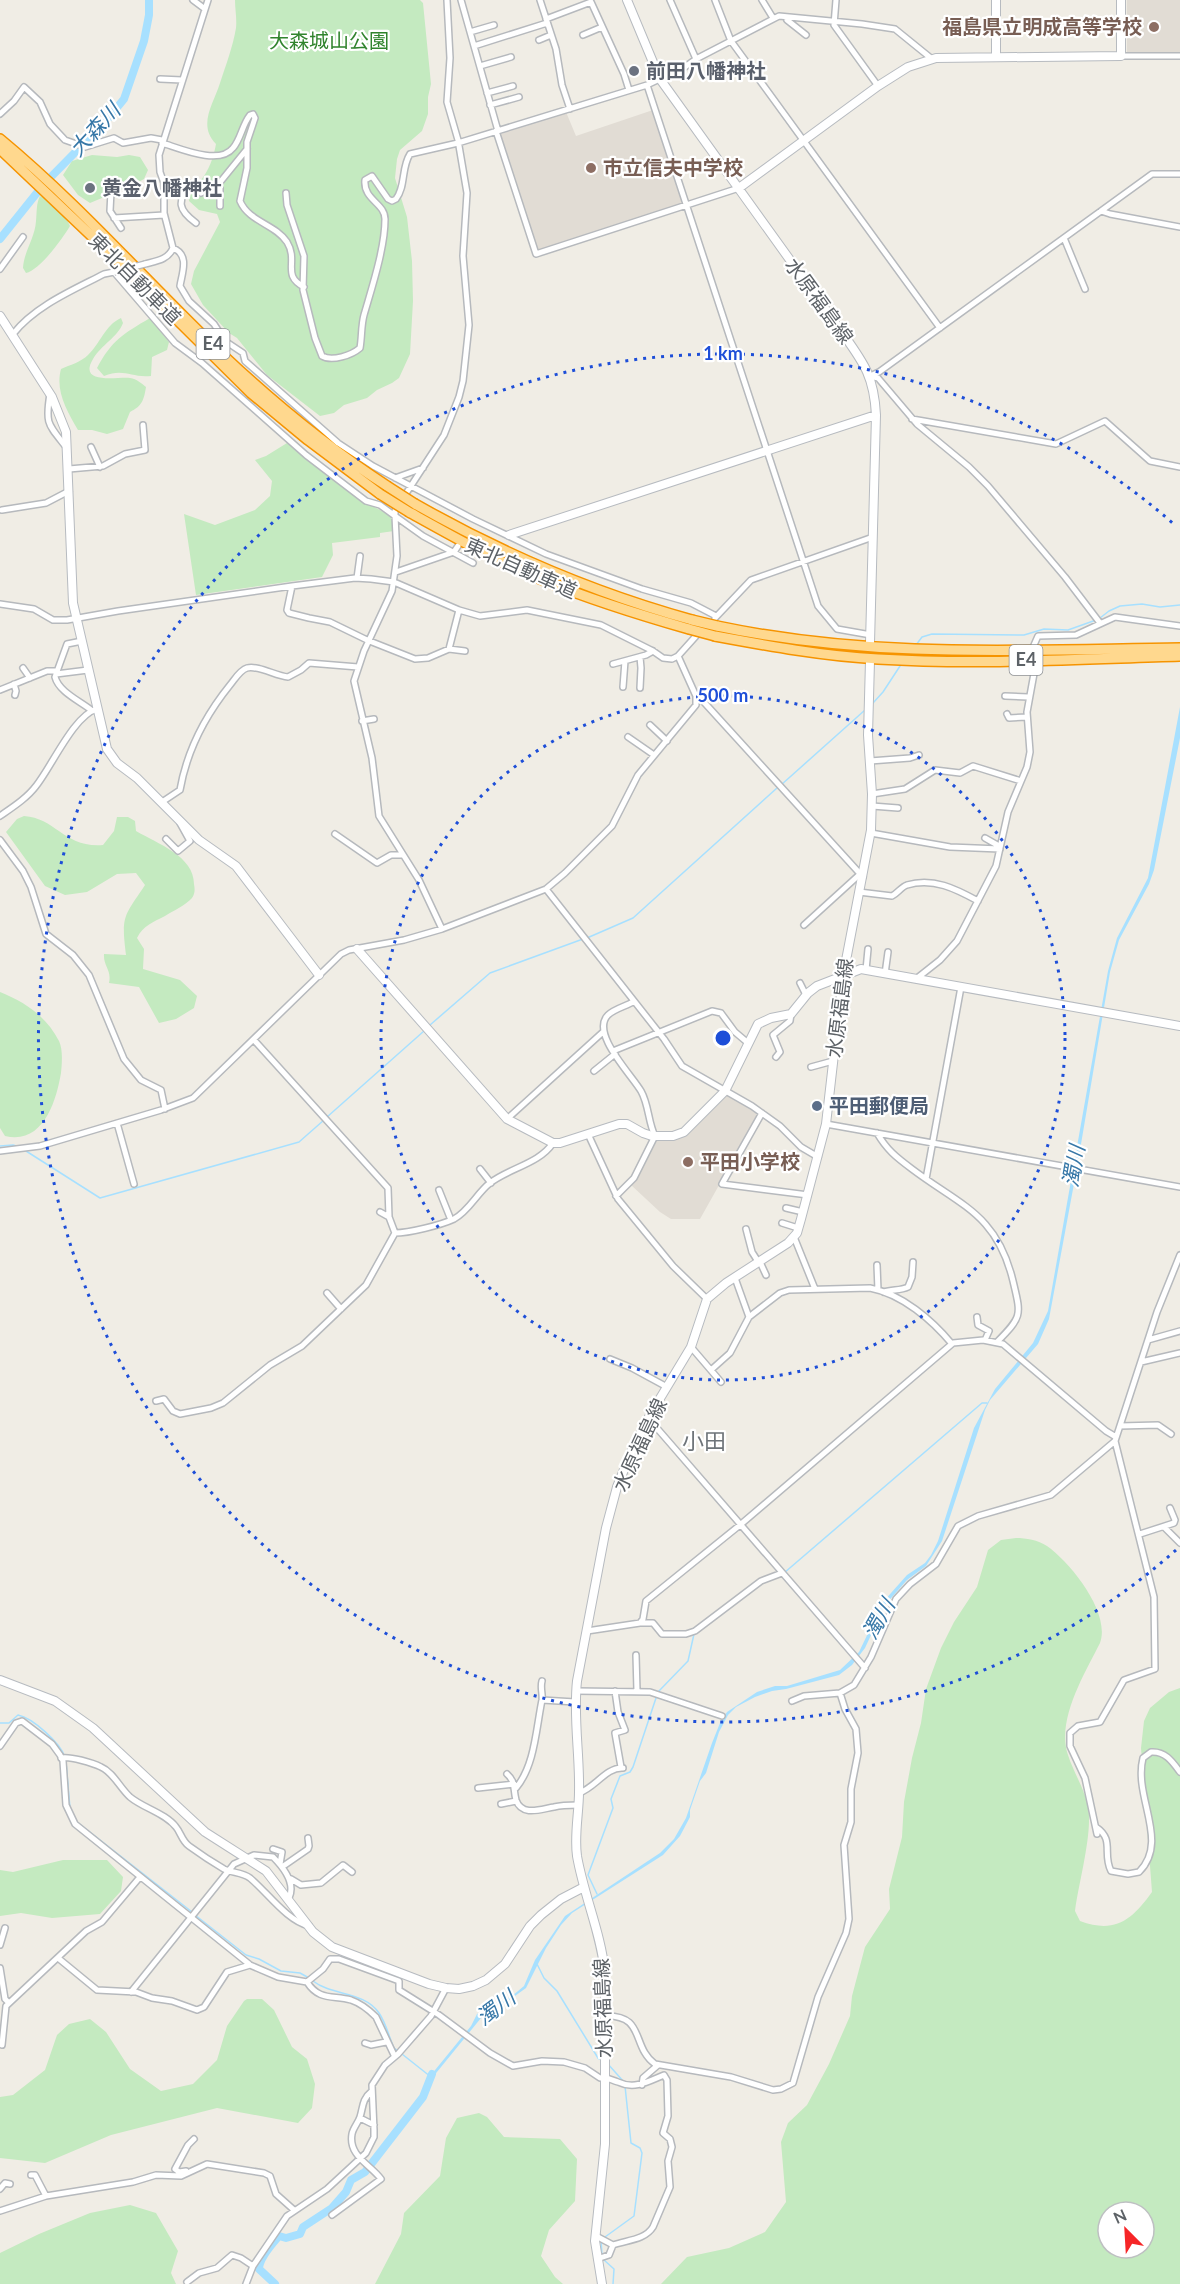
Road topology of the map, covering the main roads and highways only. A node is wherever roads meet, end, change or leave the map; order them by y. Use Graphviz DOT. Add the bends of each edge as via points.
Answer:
graph roads {
  1 [pos="0,139"];
  2 [pos="0,149"];
  3 [pos="37,177"];
  4 [pos="716,624"];
  5 [pos="1180,648"];
  6 [pos="1144,653"];
  7 [pos="1180,656"];
  1 -- 3 [label="highway, 東北自動車道 / E4"];
  2 -- 3 [label="highway, 東北自動車道 / E4"];
  3 -- 4 [label="highway, 東北自動車道 / E4, bridge" via="251,393 308,440 462,542 543,580 624,610 692,628"];
  4 -- 6 [label="highway, 東北自動車道 / E4" via="807,642 879,649"];
  4 -- 6 [label="highway, 東北自動車道 / E4" via="811,653 873,660 941,662"];
  5 -- 6 [label="highway, 東北自動車道 / E4"];
  6 -- 7 [label="highway, 東北自動車道 / E4"];
}
